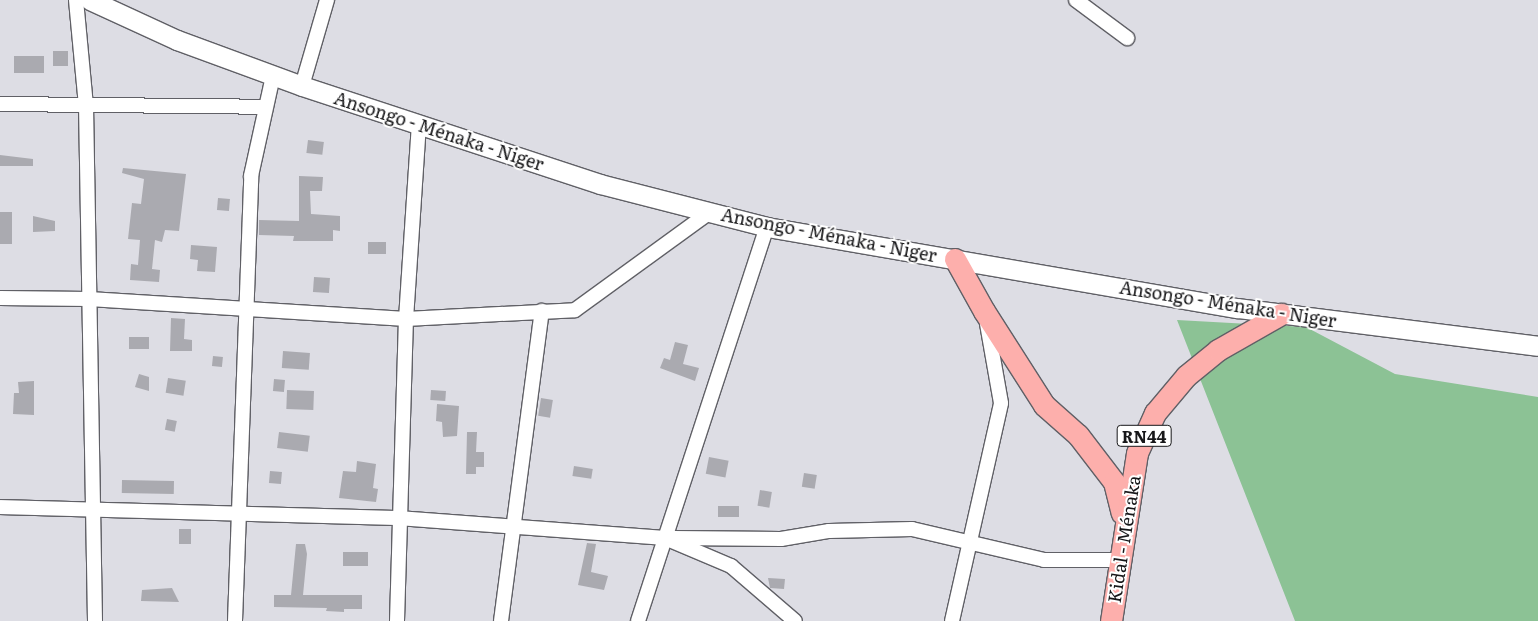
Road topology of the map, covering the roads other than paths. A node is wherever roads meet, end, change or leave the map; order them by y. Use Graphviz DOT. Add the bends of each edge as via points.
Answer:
graph roads {
  1 [pos="76,0"];
  2 [pos="90,0"];
  3 [pos="327,0"];
  4 [pos="1076,0"];
  5 [pos="1127,38"];
  6 [pos="273,76"];
  7 [pos="302,86"];
  8 [pos="0,104"];
  9 [pos="86,105"];
  10 [pos="265,107"];
  11 [pos="419,125"];
  12 [pos="710,212"];
  13 [pos="767,227"];
  14 [pos="955,259"];
  15 [pos="0,298"];
  16 [pos="89,299"];
  17 [pos="247,308"];
  18 [pos="542,311"];
  19 [pos="984,311"];
  20 [pos="1281,314"];
  21 [pos="406,318"];
  22 [pos="1538,346"];
  23 [pos="0,507"];
  24 [pos="94,509"];
  25 [pos="238,515"];
  26 [pos="398,518"];
  27 [pos="1124,523"];
  28 [pos="513,527"];
  29 [pos="665,538"];
  30 [pos="972,541"];
  31 [pos="1121,560"];
  32 [pos="95,621"];
  33 [pos="235,621"];
  34 [pos="397,621"];
  35 [pos="500,621"];
  36 [pos="638,621"];
  37 [pos="794,621"];
  38 [pos="952,621"];
  39 [pos="1111,621"];
  1 -- 9 [label="street"];
  2 -- 6 [label="main road, Ansongo - Ménaka - Niger" via="177,40"];
  3 -- 7 [label="street"];
  4 -- 5 [label="street"];
  6 -- 7 [label="main road, Ansongo - Ménaka - Niger"];
  6 -- 10 [label="street"];
  7 -- 11 [label="main road, Ansongo - Ménaka - Niger"];
  8 -- 9 [label="street"];
  9 -- 10 [label="street"];
  9 -- 16 [label="street"];
  10 -- 17 [label="street" via="251,176"];
  11 -- 12 [label="main road, Ansongo - Ménaka - Niger" via="600,184"];
  11 -- 21 [label="street"];
  12 -- 13 [label="main road, Ansongo - Ménaka - Niger"];
  12 -- 18 [label="street" via="575,310"];
  13 -- 14 [label="main road, Ansongo - Ménaka - Niger"];
  13 -- 29 [label="street"];
  14 -- 19 [label="main road, RN44"];
  14 -- 20 [label="main road, Ansongo - Ménaka - Niger"];
  15 -- 16 [label="street"];
  16 -- 17 [label="street"];
  16 -- 24 [label="street"];
  17 -- 21 [label="street"];
  17 -- 25 [label="street"];
  18 -- 21 [label="street"];
  18 -- 28 [label="street"];
  19 -- 27 [label="main road, RN44" via="1044,405 1078,435 1114,482"];
  19 -- 30 [label="street" via="1001,403"];
  20 -- 22 [label="main road, Ansongo - Ménaka - Niger"];
  20 -- 27 [label="main road, Kidal - Ménaka / RN44" via="1211,355 1186,376 1155,413 1137,453"];
  21 -- 26 [label="street"];
  23 -- 24 [label="street"];
  24 -- 25 [label="street"];
  24 -- 32 [label="street"];
  25 -- 26 [label="street"];
  25 -- 33 [label="street"];
  26 -- 28 [label="street"];
  26 -- 34 [label="street"];
  27 -- 31 [label="main road, Kidal - Ménaka / RN44"];
  28 -- 29 [label="street"];
  28 -- 35 [label="street"];
  29 -- 30 [label="street" via="781,539 829,531 912,528"];
  29 -- 36 [label="street"];
  29 -- 37 [label="street" via="731,566"];
  30 -- 31 [label="street" via="1044,560"];
  30 -- 38 [label="street"];
  31 -- 39 [label="main road, Kidal - Ménaka / RN44"];
}
